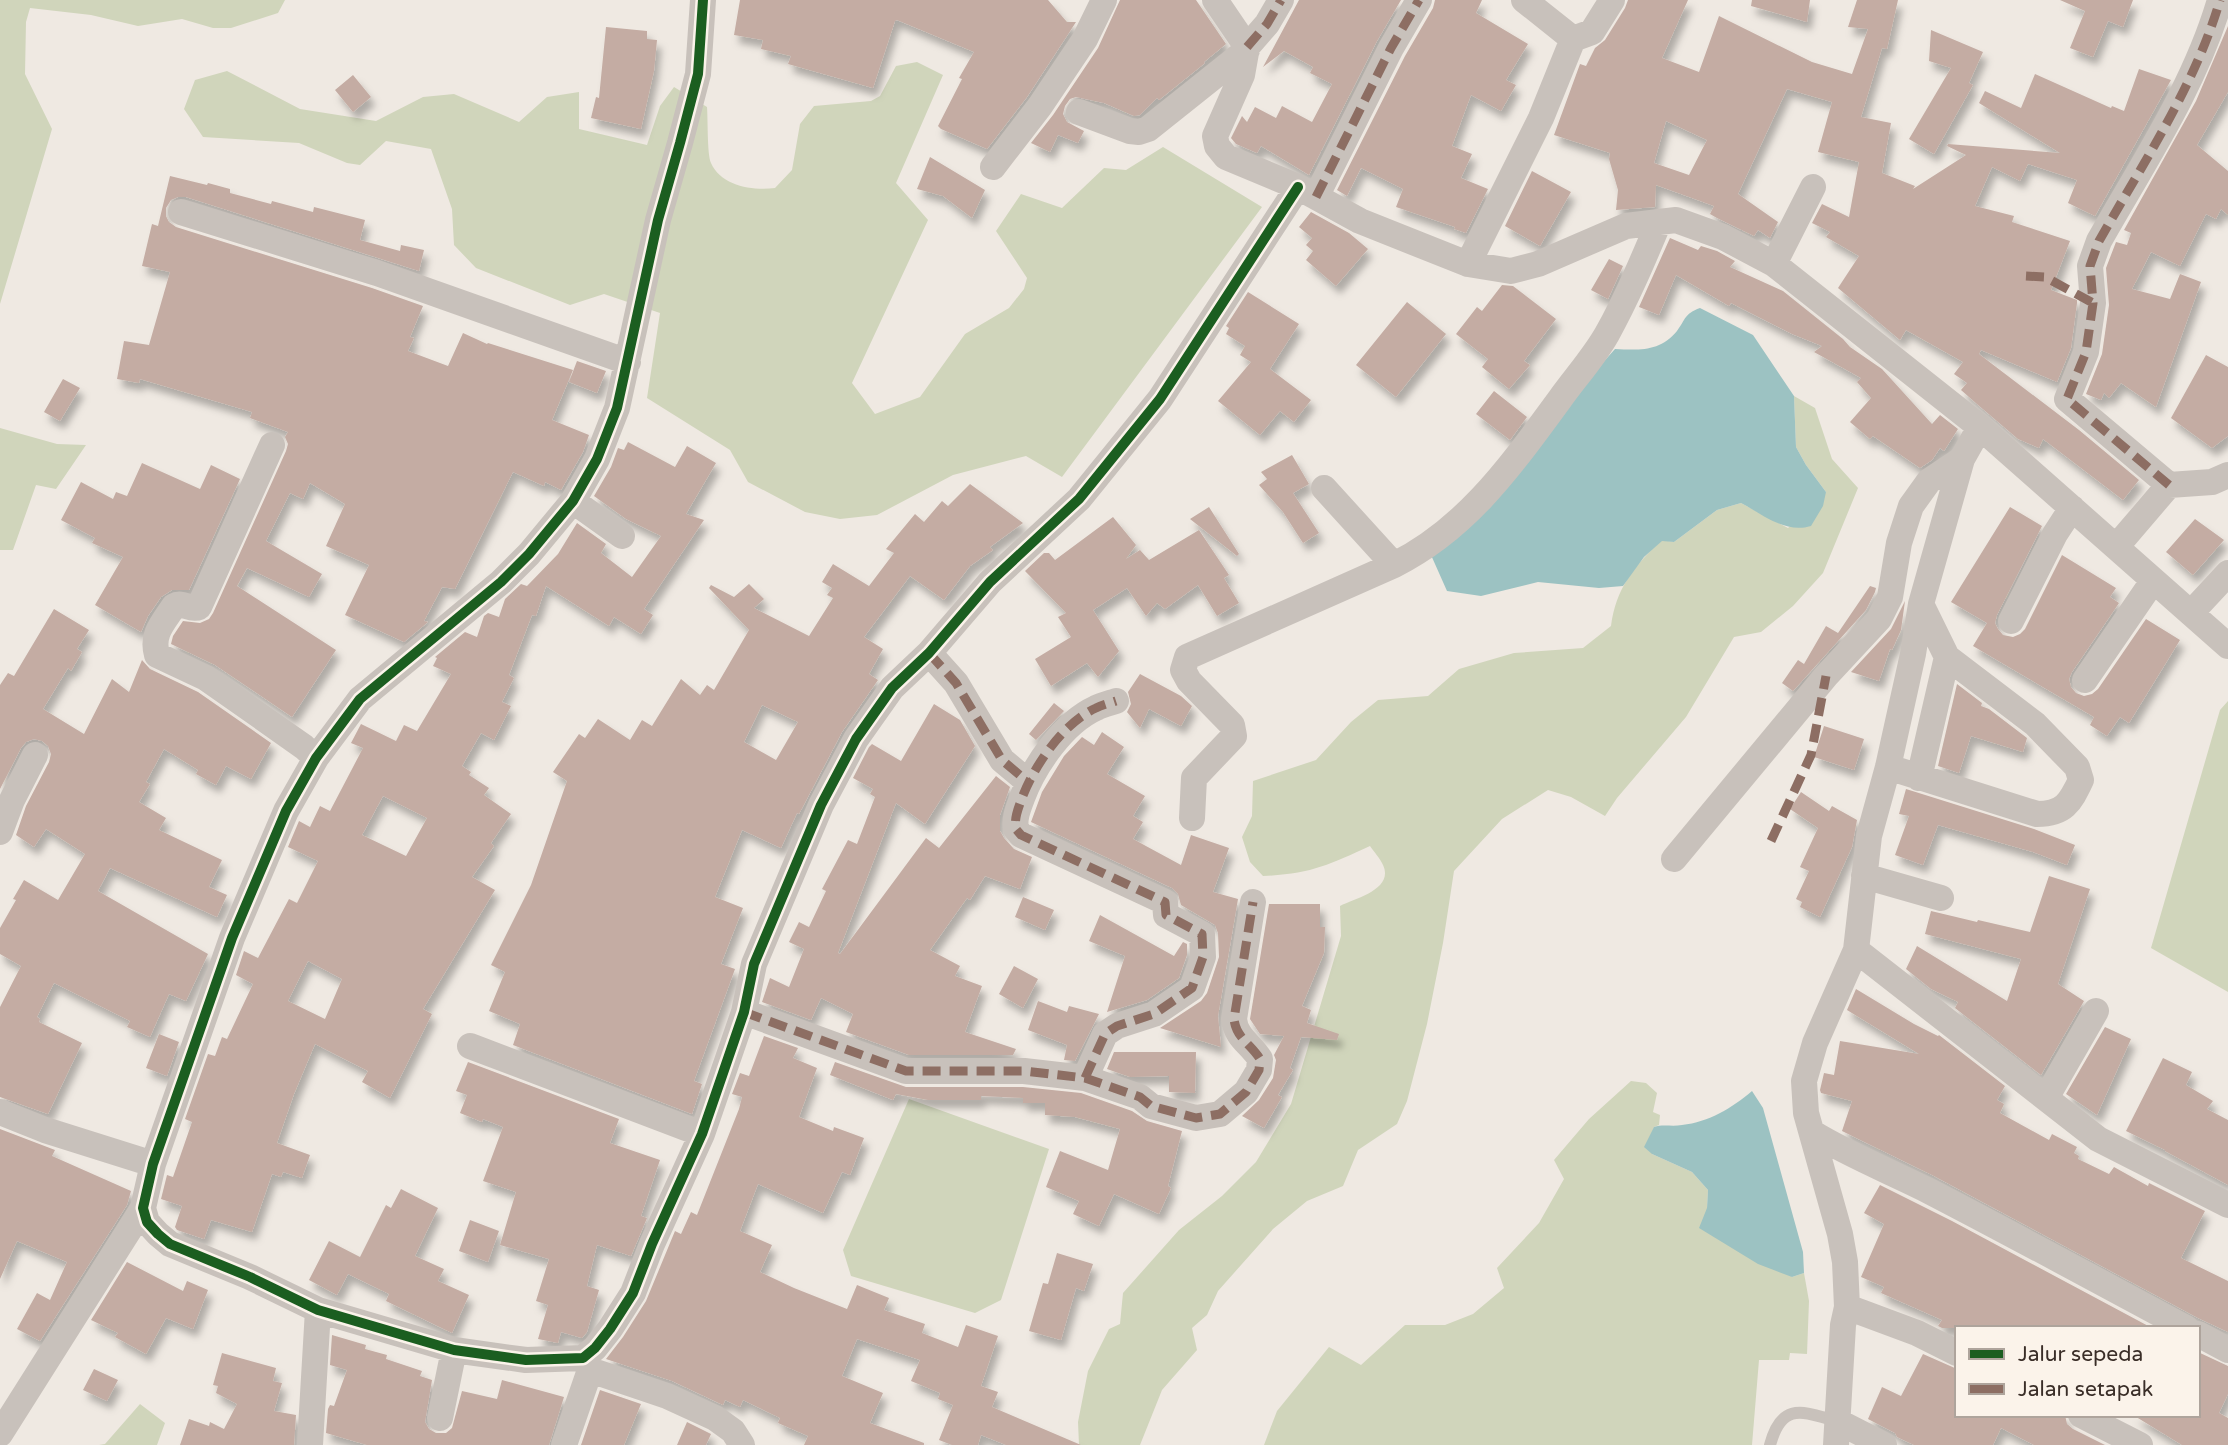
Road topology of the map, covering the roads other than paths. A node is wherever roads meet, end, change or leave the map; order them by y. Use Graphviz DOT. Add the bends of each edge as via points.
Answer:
graph roads {
  1 [pos="703,0"];
  2 [pos="1104,0"];
  3 [pos="1215,0"];
  4 [pos="1281,0"];
  5 [pos="1419,0"];
  6 [pos="1524,0"];
  7 [pos="1612,0"];
  8 [pos="2220,0"];
  9 [pos="1573,39"];
  10 [pos="1245,46"];
  11 [pos="1079,113"];
  12 [pos="993,167"];
  13 [pos="1813,187"];
  14 [pos="1307,192"];
  15 [pos="181,212"];
  16 [pos="1659,222"];
  17 [pos="1468,264"];
  18 [pos="1774,264"];
  19 [pos="628,362"];
  20 [pos="1980,427"];
  21 [pos="272,445"];
  22 [pos="1962,459"];
  23 [pos="2228,475"];
  24 [pos="2169,485"];
  25 [pos="1324,488"];
  26 [pos="573,500"];
  27 [pos="2072,508"];
  28 [pos="622,536"];
  29 [pos="2116,547"];
  30 [pos="1394,565"];
  31 [pos="2228,573"];
  32 [pos="2154,581"];
  33 [pos="1920,604"];
  34 [pos="2191,613"];
  35 [pos="2011,621"];
  36 [pos="2228,646"];
  37 [pos="929,653"];
  38 [pos="1947,657"];
  39 [pos="2085,680"];
  40 [pos="1116,701"];
  41 [pos="35,755"];
  42 [pos="316,758"];
  43 [pos="1888,767"];
  44 [pos="1919,778"];
  45 [pos="1028,782"];
  46 [pos="1192,818"];
  47 [pos="0,832"];
  48 [pos="1674,859"];
  49 [pos="1864,876"];
  50 [pos="1941,898"];
  51 [pos="1254,902"];
  52 [pos="1856,950"];
  53 [pos="2096,1011"];
  54 [pos="744,1013"];
  55 [pos="470,1046"];
  56 [pos="1085,1078"];
  57 [pos="2046,1098"];
  58 [pos="0,1112"];
  59 [pos="1813,1133"];
  60 [pos="702,1134"];
  61 [pos="153,1164"];
  62 [pos="2228,1205"];
  63 [pos="143,1208"];
  64 [pos="309,1306"];
  65 [pos="1847,1307"];
  66 [pos="2182,1326"];
  67 [pos="2200,1335"];
  68 [pos="454,1350"];
  69 [pos="2228,1350"];
  70 [pos="1955,1352"];
  71 [pos="586,1364"];
  72 [pos="2085,1417"];
  73 [pos="440,1418"];
  74 [pos="1837,1433"];
  75 [pos="0,1434"];
  76 [pos="310,1445"];
  77 [pos="564,1445"];
  78 [pos="742,1445"];
  79 [pos="1770,1445"];
  80 [pos="1884,1445"];
  81 [pos="2140,1445"];
  1 -- 19 [label="street" via="698,74 658,220"];
  2 -- 12 [label="street" via="1085,39"];
  3 -- 10 [label="street"];
  4 -- 10 [label="street" via="1267,24"];
  5 -- 14 [label="street"];
  6 -- 9 [label="street"];
  7 -- 9 [label="street" via="1592,32"];
  8 -- 24 [label="street" via="2187,85 2099,241 2090,266 2093,303 2086,352 2067,399"];
  9 -- 17 [label="street" via="1541,118"];
  10 -- 11 [label="street" via="1148,129 1130,131"];
  10 -- 14 [label="street" via="1242,75 1215,136 1217,146 1226,157"];
  13 -- 18 [label="street"];
  14 -- 17 [label="street" via="1360,221"];
  14 -- 37 [label="street" via="1160,399 1079,499 990,582"];
  15 -- 19 [label="street" via="377,273"];
  16 -- 17 [label="street" via="1626,226 1511,271"];
  16 -- 18 [label="street" via="1676,220 1723,237"];
  16 -- 30 [label="street" via="1605,337 1494,486 1462,518"];
  18 -- 20 [label="street"];
  19 -- 26 [label="street" via="604,444"];
  20 -- 22 [label="street"];
  20 -- 27 [label="street"];
  21 -- 42 [label="street" via="199,607 174,606 154,644 157,655 206,678"];
  22 -- 33 [label="street"];
  22 -- 48 [label="street" via="1929,481 1911,506 1890,597 1879,619"];
  23 -- 24 [label="street" via="2212,482"];
  24 -- 29 [label="street"];
  25 -- 30 [label="street"];
  26 -- 28 [label="street"];
  26 -- 42 [label="street" via="501,582 360,699"];
  27 -- 29 [label="street"];
  27 -- 35 [label="street"];
  29 -- 32 [label="street"];
  30 -- 46 [label="street" via="1187,657 1183,670 1189,681 1232,725 1234,736 1194,778"];
  31 -- 34 [label="street"];
  32 -- 34 [label="street"];
  32 -- 39 [label="street"];
  33 -- 38 [label="street"];
  33 -- 43 [label="street"];
  34 -- 36 [label="street"];
  37 -- 45 [label="street" via="956,683 1002,760"];
  37 -- 54 [label="street" via="892,688 856,738 821,805 754,964"];
  38 -- 44 [label="street"];
  38 -- 44 [label="street" via="2035,724 2077,768 2081,780 2069,804 2052,814 2037,814"];
  40 -- 45 [label="street" via="1077,720 1049,748"];
  41 -- 47 [label="street"];
  42 -- 61 [label="street" via="286,811 232,938"];
  43 -- 44 [label="street"];
  43 -- 49 [label="street" via="1869,836"];
  45 -- 56 [label="street" via="1015,820 1021,835 1165,902 1166,915 1203,937 1203,957 1192,988 1154,1014 1105,1034"];
  49 -- 50 [label="street"];
  49 -- 52 [label="street"];
  51 -- 56 [label="street" via="1234,1019 1238,1036 1253,1046 1260,1059 1246,1091 1220,1114 1196,1118 1151,1106 1140,1097"];
  52 -- 57 [label="street"];
  52 -- 59 [label="street" via="1815,1043 1804,1081"];
  53 -- 57 [label="street"];
  54 -- 56 [label="street" via="906,1071 1024,1071"];
  54 -- 60 [label="street"];
  55 -- 60 [label="street"];
  57 -- 62 [label="street" via="2098,1139"];
  58 -- 61 [label="street"];
  59 -- 65 [label="street" via="1840,1234"];
  59 -- 66 [label="street"];
  60 -- 71 [label="street" via="633,1293"];
  61 -- 63 [label="street"];
  63 -- 64 [label="street" via="147,1222 170,1244"];
  63 -- 75 [label="street"];
  64 -- 68 [label="street"];
  64 -- 76 [label="street"];
  65 -- 70 [label="street"];
  65 -- 74 [label="street"];
  67 -- 69 [label="street"];
  68 -- 71 [label="street"];
  68 -- 73 [label="street"];
  71 -- 77 [label="street"];
  71 -- 78 [label="street" via="715,1418"];
  72 -- 81 [label="street"];
  74 -- 79 [label="lane" via="1800,1412 1783,1418"];
  74 -- 80 [label="street"];
}
